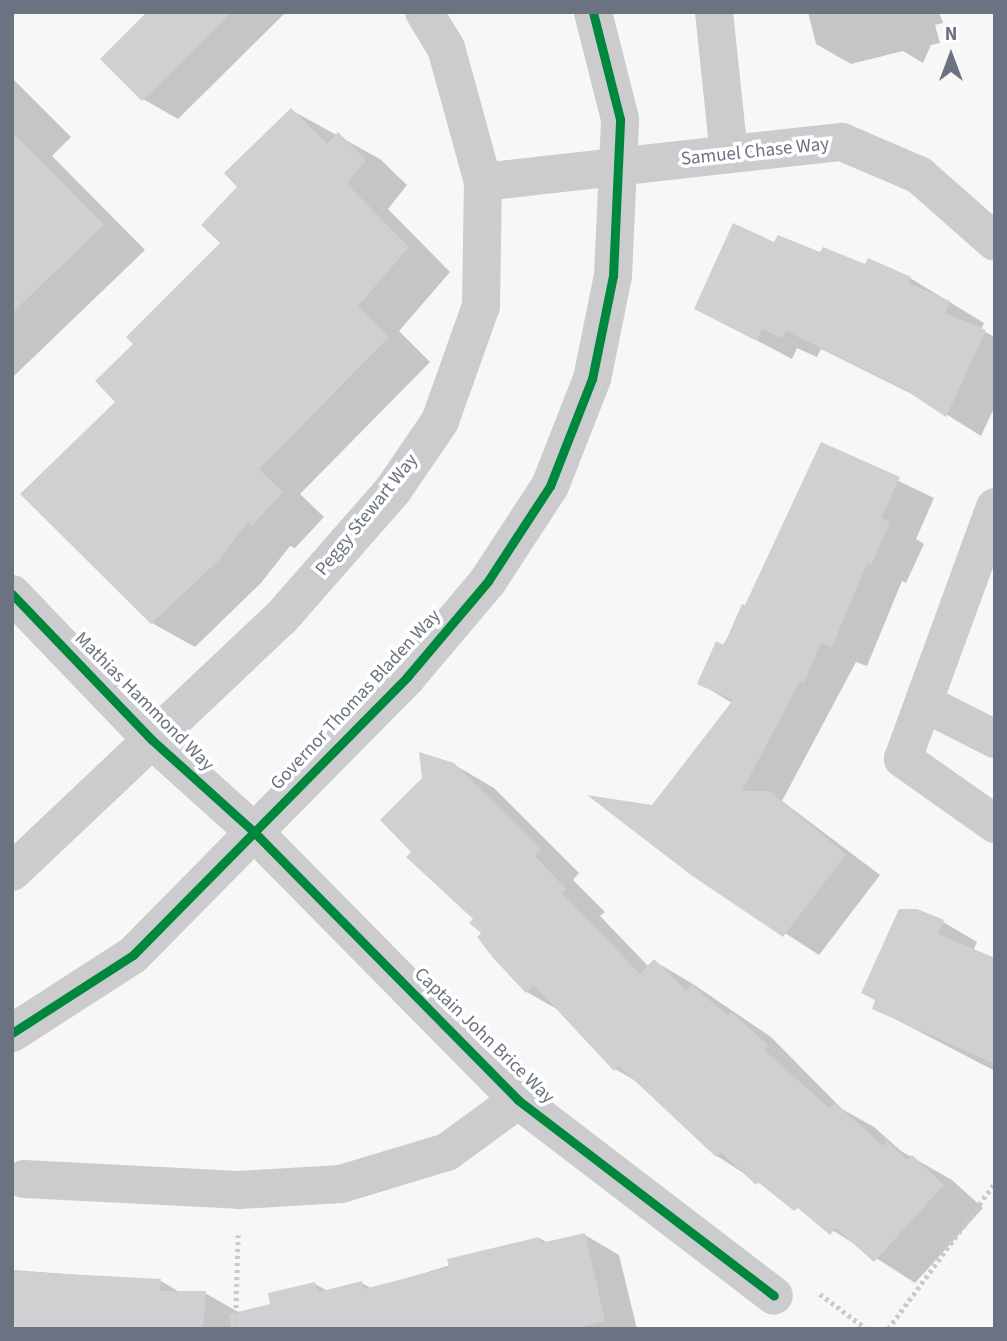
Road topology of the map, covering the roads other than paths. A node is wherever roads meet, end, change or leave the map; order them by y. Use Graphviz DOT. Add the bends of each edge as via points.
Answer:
graph roads {
  1 [pos="424,12"];
  2 [pos="593,12"];
  3 [pos="713,12"];
  4 [pos="729,155"];
  5 [pos="618,167"];
  6 [pos="483,182"];
  7 [pos="995,242"];
  8 [pos="995,507"];
  9 [pos="12,594"];
  10 [pos="924,703"];
  11 [pos="995,739"];
  12 [pos="152,740"];
  13 [pos="995,824"];
  14 [pos="254,832"];
  15 [pos="12,872"];
  16 [pos="12,1033"];
  17 [pos="518,1100"];
  18 [pos="23,1179"];
  19 [pos="774,1296"];
  1 -- 6 [label="street, Peggy Stewart Way" via="446,48"];
  2 -- 5 [label="street, Governor Thomas Bladen Way" via="620,119"];
  3 -- 4 [label="street"];
  4 -- 5 [label="street, Samuel Chase Way"];
  4 -- 7 [label="street, Samuel Chase Way" via="842,142 919,175"];
  5 -- 6 [label="street, Samuel Chase Way"];
  5 -- 14 [label="street, Governor Thomas Bladen Way" via="613,276 592,379 550,486 488,581 416,666"];
  6 -- 12 [label="street, Peggy Stewart Way" via="481,306 440,421 393,490 281,618"];
  8 -- 10 [label="street"];
  9 -- 12 [label="street, Mathias Hammond Way"];
  10 -- 11 [label="street"];
  10 -- 13 [label="street" via="903,759"];
  12 -- 14 [label="street, Mathias Hammond Way"];
  12 -- 15 [label="street, Peggy Stewart Way"];
  14 -- 16 [label="street, Governor Thomas Bladen Way" via="134,956"];
  14 -- 17 [label="street, Captain John Brice Way"];
  17 -- 18 [label="street, Captain John Brice Way" via="447,1152 341,1184 239,1189"];
  17 -- 19 [label="street, Captain John Brice Way"];
}
